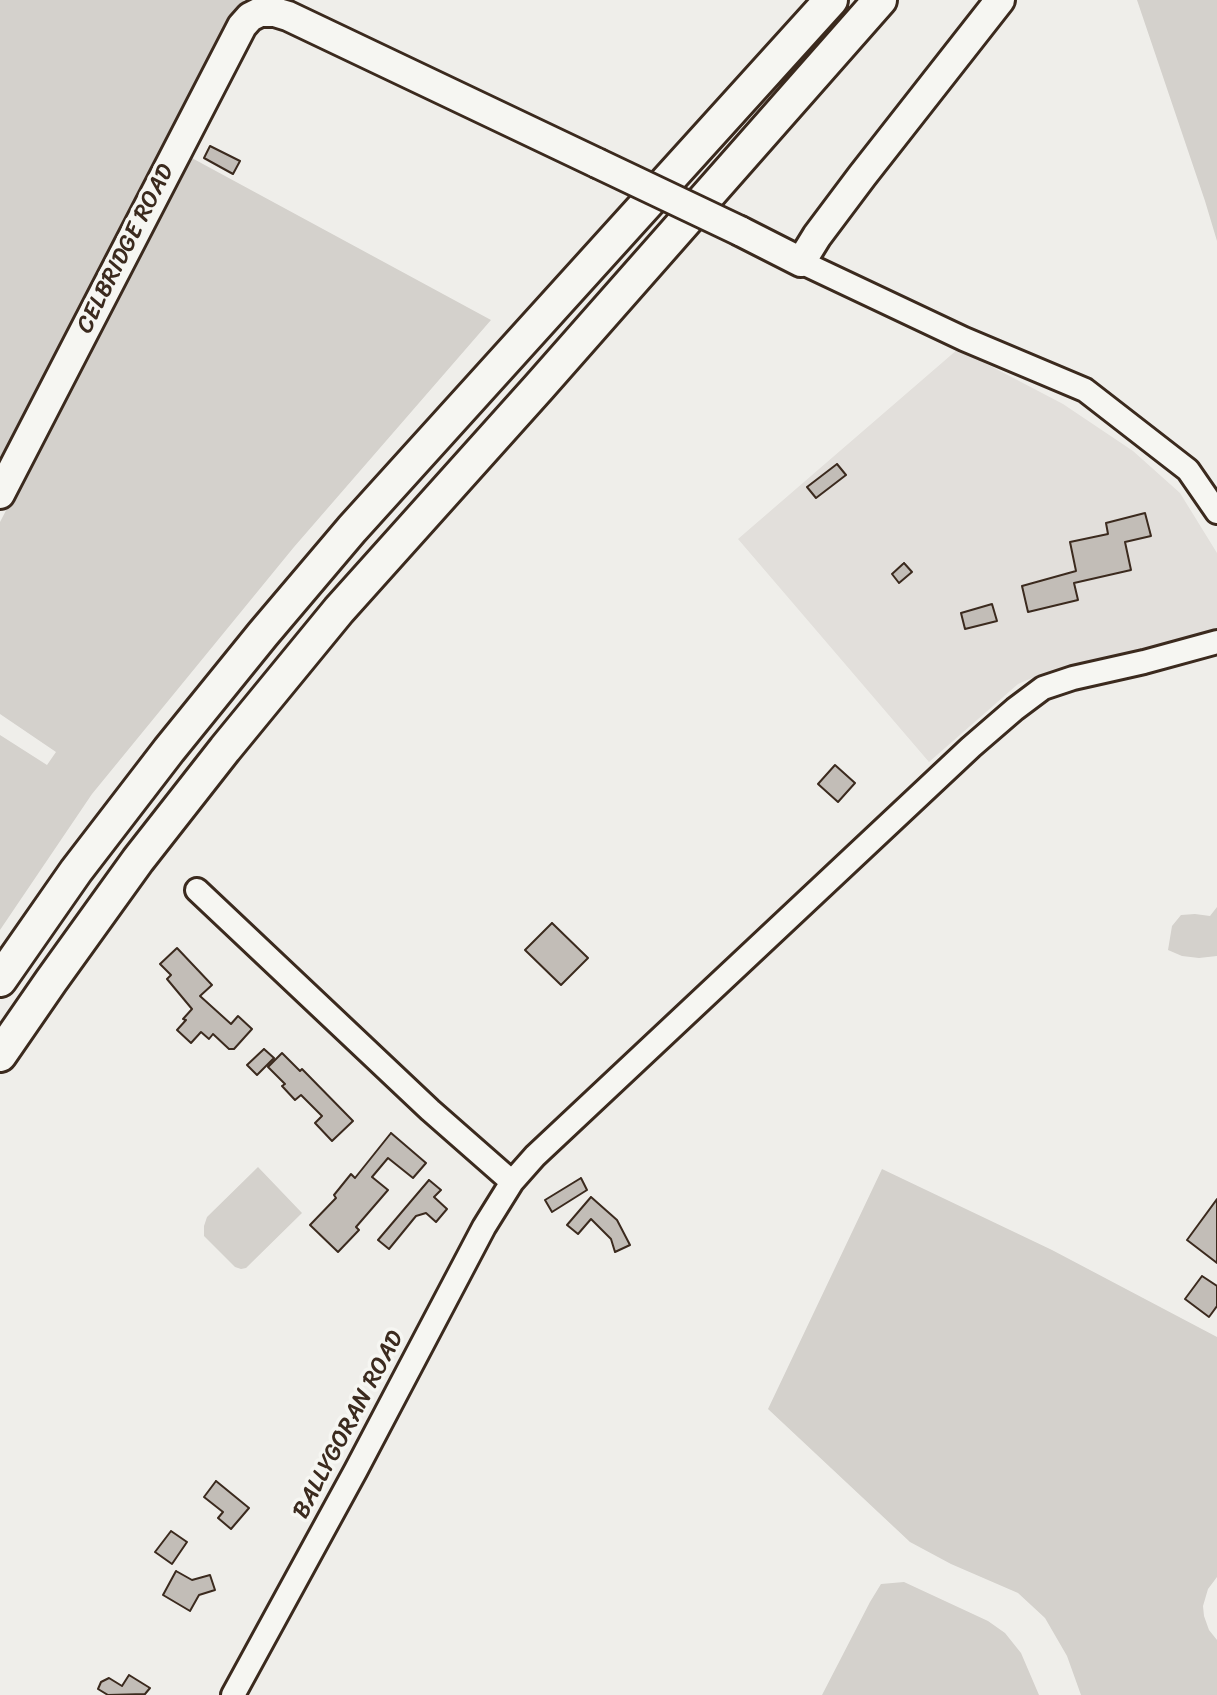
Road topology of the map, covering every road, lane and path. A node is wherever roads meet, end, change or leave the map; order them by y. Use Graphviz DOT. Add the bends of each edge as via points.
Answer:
graph roads {
  1 [pos="831,0"];
  2 [pos="880,0"];
  3 [pos="1000,0"];
  4 [pos="260,6"];
  5 [pos="801,262"];
  6 [pos="0,494"];
  7 [pos="1217,512"];
  8 [pos="1217,642"];
  9 [pos="197,890"];
  10 [pos="0,980"];
  11 [pos="0,1055"];
  12 [pos="512,1182"];
  13 [pos="233,1695"];
  1 -- 10 [label="highway" via="332,552 150,774"];
  2 -- 11 [label="highway" via="339,610 138,860"];
  3 -- 5 [label="main road"];
  4 -- 5 [label="main road, bridge"];
  4 -- 6 [label="main road, CELBRIDGE ROAD" via="242,26"];
  5 -- 7 [label="street" via="1085,390 1188,470"];
  8 -- 12 [label="street, BALLYGORAN ROAD" via="1058,683 1015,709"];
  9 -- 12 [label="street"];
  12 -- 13 [label="street, BALLYGORAN ROAD"];
}
